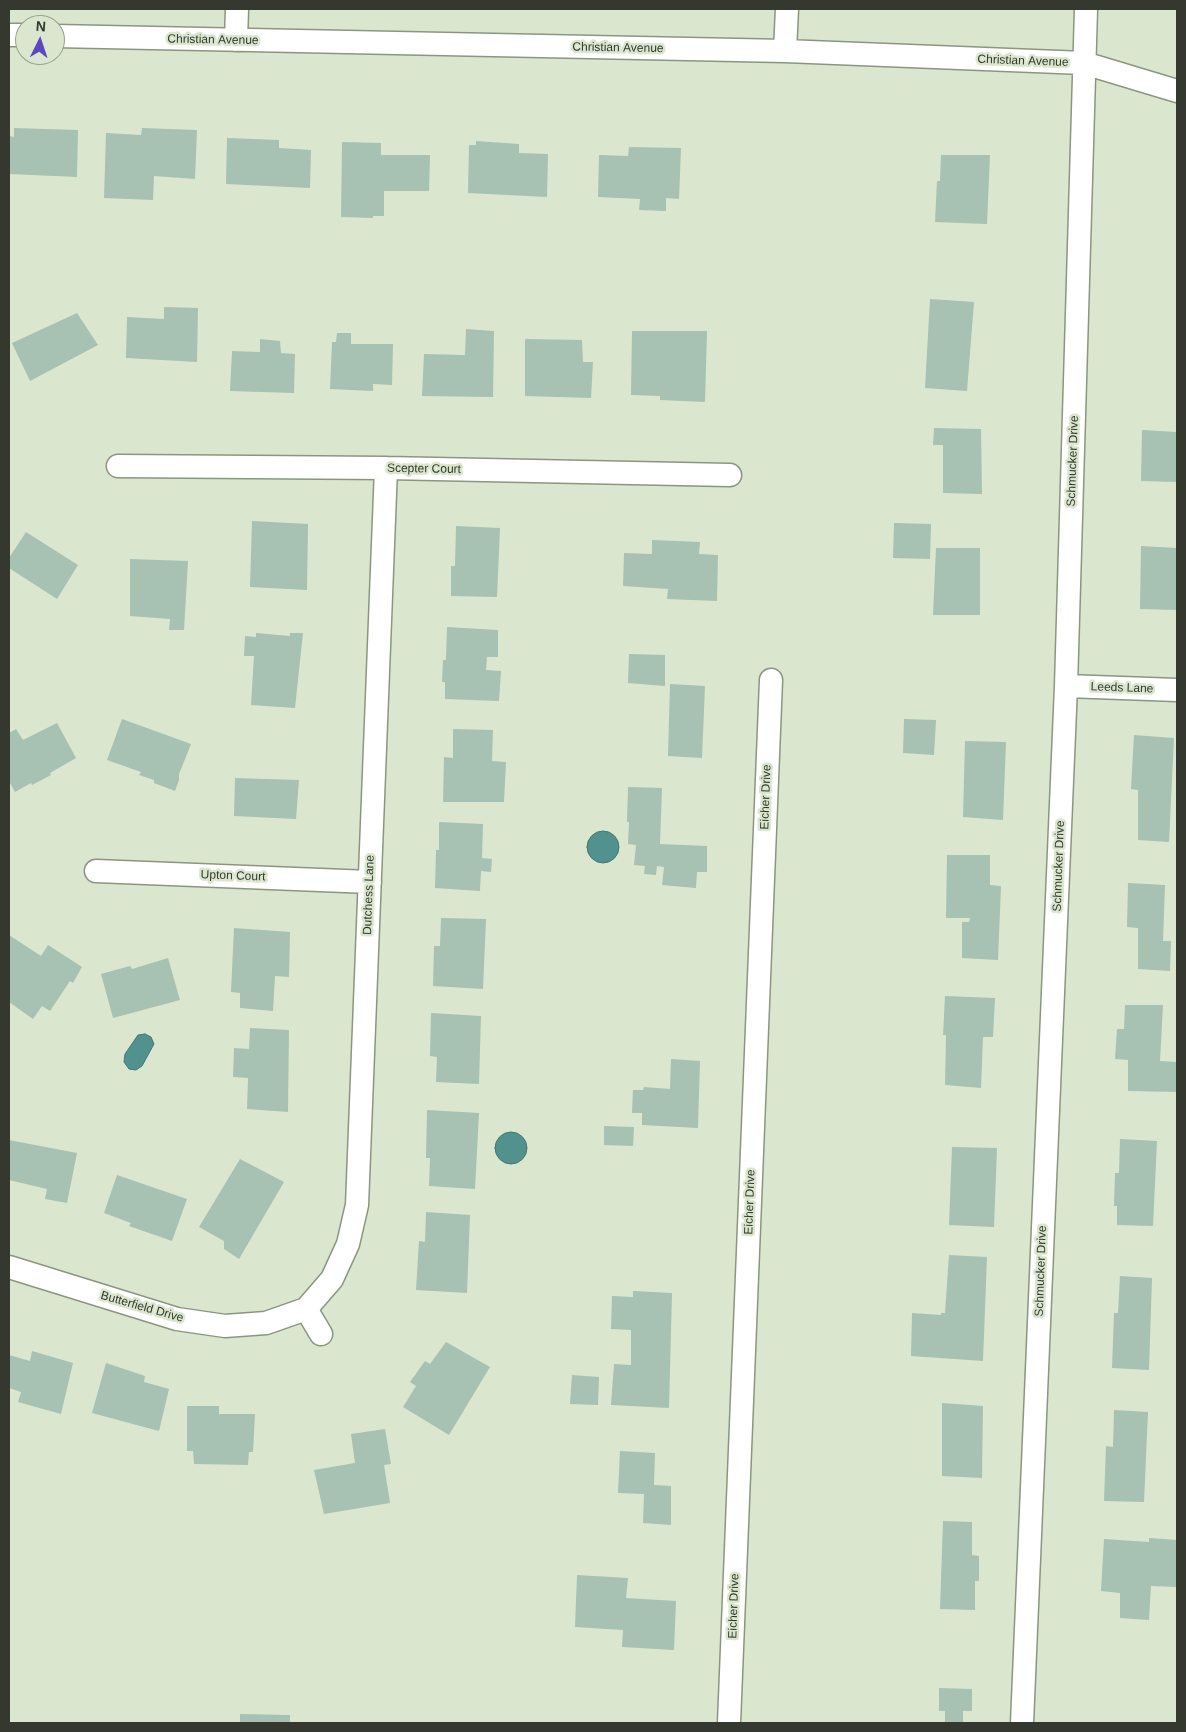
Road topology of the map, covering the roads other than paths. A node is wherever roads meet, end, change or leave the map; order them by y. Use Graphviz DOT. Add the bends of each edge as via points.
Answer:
graph roads {
  1 [pos="237,9"];
  2 [pos="786,9"];
  3 [pos="1086,9"];
  4 [pos="65,36"];
  5 [pos="236,40"];
  6 [pos="785,51"];
  7 [pos="1084,63"];
  8 [pos="1177,91"];
  9 [pos="118,466"];
  10 [pos="386,468"];
  11 [pos="730,474"];
  12 [pos="771,680"];
  13 [pos="1066,686"];
  14 [pos="1177,690"];
  15 [pos="96,871"];
  16 [pos="370,882"];
  17 [pos="9,1267"];
  18 [pos="306,1309"];
  19 [pos="321,1334"];
  20 [pos="729,1723"];
  21 [pos="1022,1723"];
  1 -- 5 [label="street"];
  2 -- 6 [label="street"];
  3 -- 7 [label="street, Schmucker Drive"];
  4 -- 5 [label="street, Christian Avenue"];
  5 -- 6 [label="street, Christian Avenue"];
  6 -- 7 [label="street, Christian Avenue"];
  7 -- 8 [label="street, Christian Avenue"];
  7 -- 13 [label="street, Schmucker Drive"];
  9 -- 10 [label="street, Scepter Court"];
  10 -- 11 [label="street, Scepter Court"];
  10 -- 16 [label="street, Dutchess Lane"];
  12 -- 20 [label="street, Eicher Drive"];
  13 -- 14 [label="street, Leeds Lane"];
  13 -- 21 [label="street, Schmucker Drive"];
  15 -- 16 [label="street, Upton Court"];
  16 -- 18 [label="street, Dutchess Lane" via="357,1206 348,1244 332,1279"];
  17 -- 18 [label="street, Butterfield Drive" via="177,1319 225,1326 266,1323"];
  18 -- 19 [label="street"];
}
